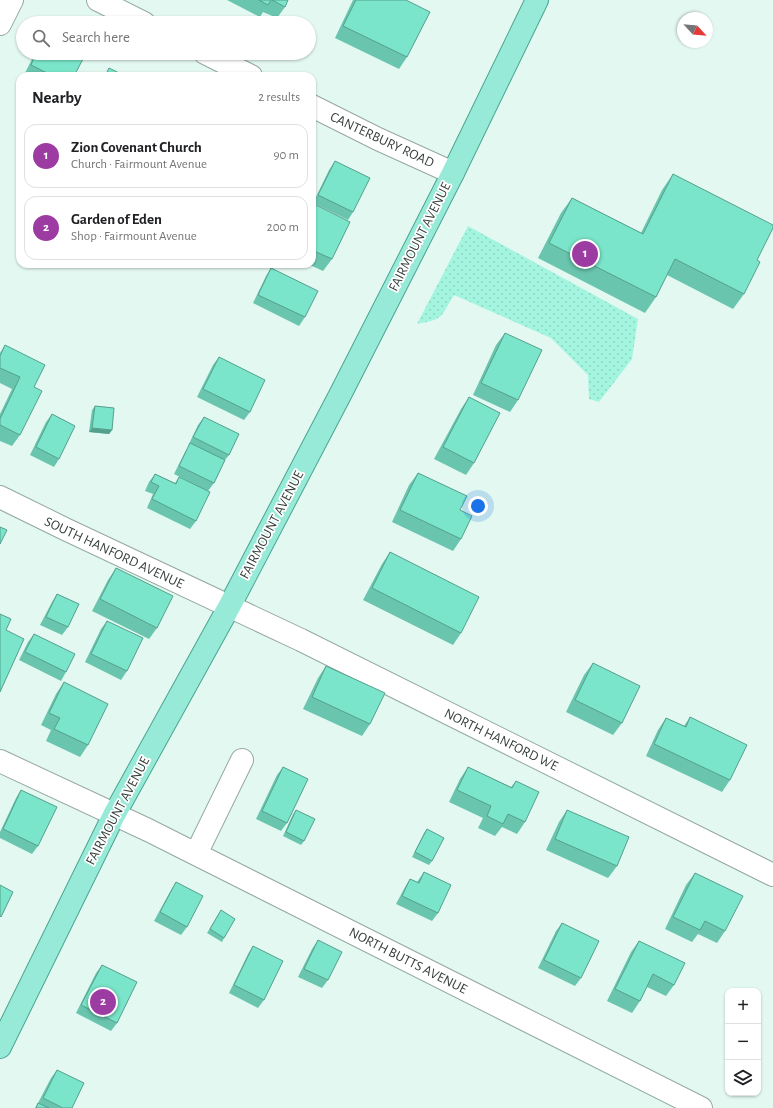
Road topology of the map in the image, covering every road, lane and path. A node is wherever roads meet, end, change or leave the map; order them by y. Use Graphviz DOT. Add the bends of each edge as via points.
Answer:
graph roads {
  1 [pos="12,0"];
  2 [pos="98,0"];
  3 [pos="536,0"];
  4 [pos="130,16"];
  5 [pos="0,24"];
  6 [pos="219,60"];
  7 [pos="243,72"];
  8 [pos="316,108"];
  9 [pos="453,173"];
  10 [pos="0,497"];
  11 [pos="229,607"];
  12 [pos="242,760"];
  13 [pos="0,761"];
  14 [pos="114,815"];
  15 [pos="196,854"];
  16 [pos="773,874"];
  17 [pos="3,1035"];
  18 [pos="701,1108"];
  1 -- 5 [label="street"];
  2 -- 4 [label="street"];
  3 -- 9 [label="main road, FAIRMOUNT AVENUE"];
  6 -- 7 [label="street"];
  8 -- 9 [label="street, CANTERBURY ROAD"];
  9 -- 11 [label="main road, FAIRMOUNT AVENUE"];
  10 -- 11 [label="street, SOUTH HANFORD AVENUE"];
  11 -- 14 [label="main road, FAIRMOUNT AVENUE"];
  11 -- 16 [label="street, NORTH HANFORD WE" via="302,640"];
  12 -- 15 [label="street"];
  13 -- 14 [label="street, NORTH BUTTS AVENUE"];
  14 -- 15 [label="street, NORTH BUTTS AVENUE"];
  14 -- 17 [label="main road, FAIRMOUNT AVENUE"];
  15 -- 18 [label="street, NORTH BUTTS AVENUE"];
}
